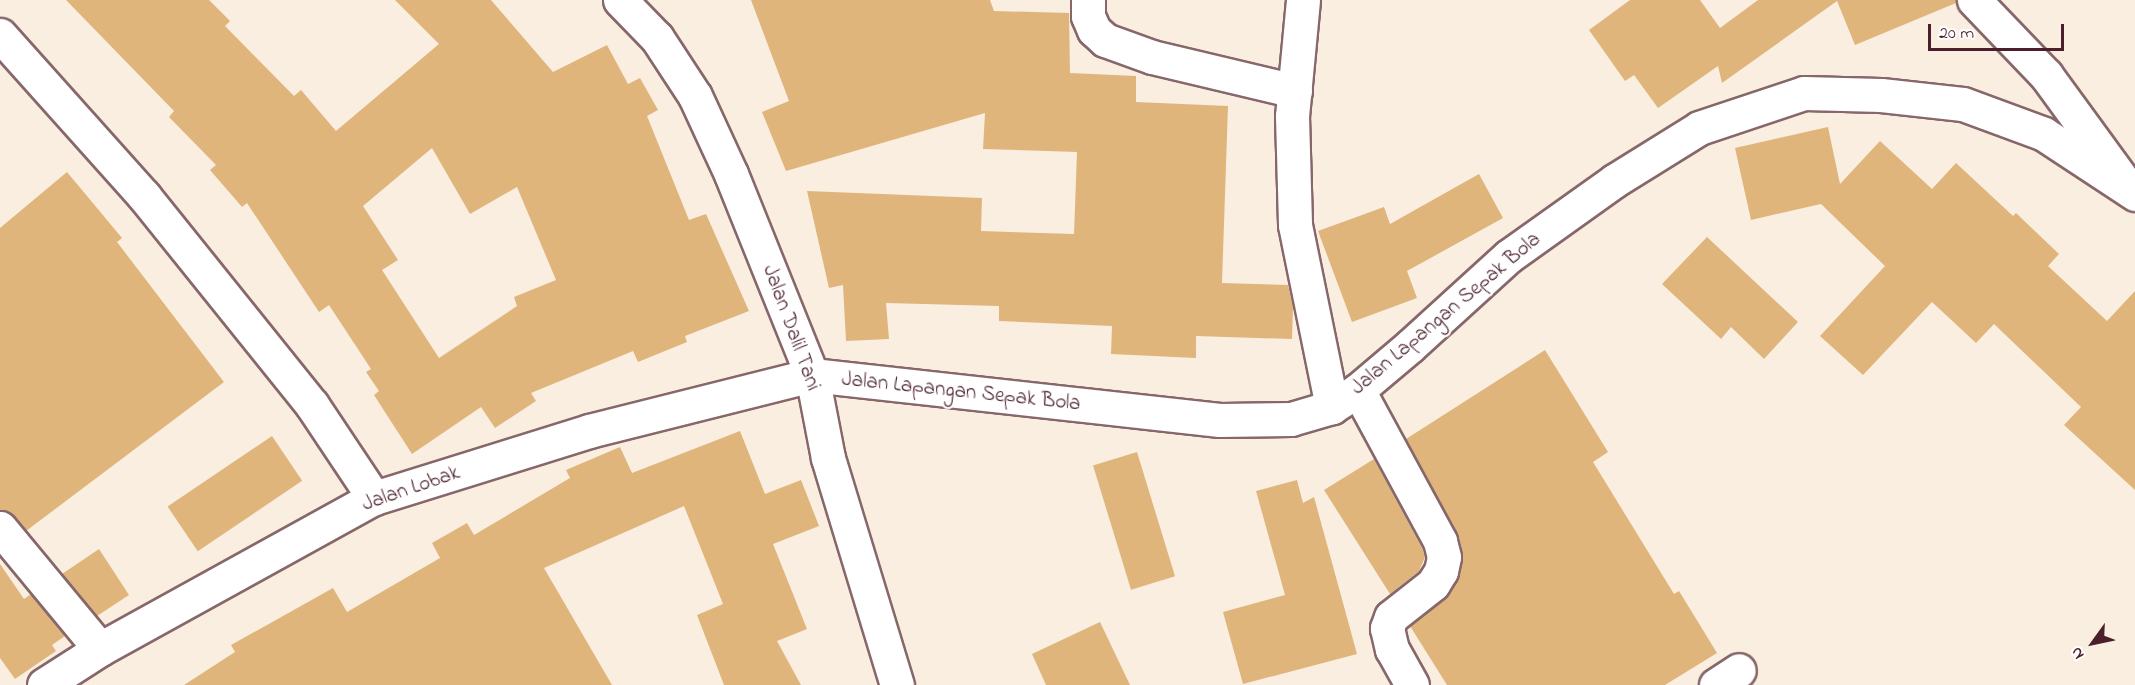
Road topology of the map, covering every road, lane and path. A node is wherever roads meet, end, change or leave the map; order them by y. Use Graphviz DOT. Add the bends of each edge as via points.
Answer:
graph roads {
  1 [pos="621,0"];
  2 [pos="1088,0"];
  3 [pos="1303,0"];
  4 [pos="1974,0"];
  5 [pos="0,34"];
  6 [pos="1295,91"];
  7 [pos="2132,191"];
  8 [pos="812,375"];
  9 [pos="1345,399"];
  10 [pos="374,498"];
  11 [pos="0,528"];
  12 [pos="100,649"];
  13 [pos="45,685"];
  14 [pos="897,685"];
  15 [pos="1413,685"];
  1 -- 8 [label="street, Jalan Dalil Tani" via="657,38 694,96 731,174"];
  2 -- 6 [label="street" via="1088,16 1094,30 1105,40 1152,57"];
  3 -- 6 [label="street"];
  4 -- 7 [label="street" via="2046,75"];
  5 -- 10 [label="street" via="159,214 312,405"];
  6 -- 9 [label="street" via="1295,225"];
  7 -- 9 [label="street, Jalan Lapangan Sepak Bola" via="2044,134 1963,104 1881,95 1804,93 1700,128 1614,181 1509,256"];
  8 -- 9 [label="street, Jalan Lapangan Sepak Bola" via="1220,420 1291,419"];
  8 -- 10 [label="street, Jalan Lobak" via="589,431"];
  8 -- 14 [label="street, Jalan Dalil Tani" via="828,458"];
  9 -- 15 [label="street" via="1440,541 1444,557 1433,584 1391,617 1388,628 1392,649"];
  10 -- 12 [label="street, Jalan Lobak"];
  11 -- 12 [label="street"];
  12 -- 13 [label="street, Jalan Lobak"];
}
